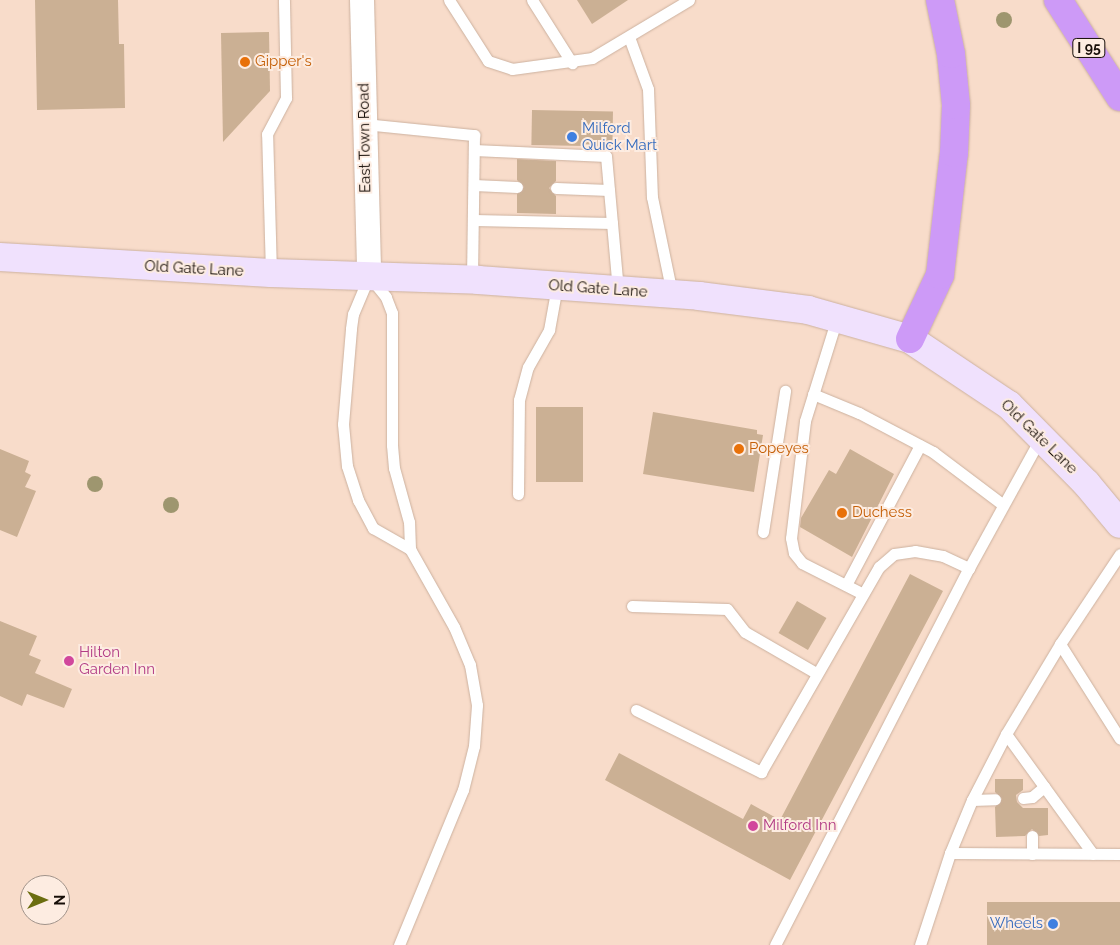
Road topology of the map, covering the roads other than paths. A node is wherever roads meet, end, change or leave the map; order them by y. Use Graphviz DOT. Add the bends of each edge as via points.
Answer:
graph roads {
  1 [pos="284,0"];
  2 [pos="362,0"];
  3 [pos="449,0"];
  4 [pos="532,0"];
  5 [pos="689,0"];
  6 [pos="940,0"];
  7 [pos="1058,0"];
  8 [pos="629,37"];
  9 [pos="572,63"];
  10 [pos="1120,97"];
  11 [pos="365,124"];
  12 [pos="474,150"];
  13 [pos="474,185"];
  14 [pos="517,187"];
  15 [pos="556,188"];
  16 [pos="609,190"];
  17 [pos="474,220"];
  18 [pos="612,223"];
  19 [pos="0,257"];
  20 [pos="271,273"];
  21 [pos="369,276"];
  22 [pos="472,280"];
  23 [pos="557,286"];
  24 [pos="618,290"];
  25 [pos="672,294"];
  26 [pos="837,318"];
  27 [pos="910,339"];
  28 [pos="785,391"];
  29 [pos="813,394"];
  30 [pos="1041,437"];
  31 [pos="920,445"];
  32 [pos="518,494"];
  33 [pos="1002,504"];
  34 [pos="1120,524"];
  35 [pos="762,532"];
  36 [pos="410,549"];
  37 [pos="1120,554"];
  38 [pos="969,568"];
  39 [pos="846,585"];
  40 [pos="863,594"];
  41 [pos="632,606"];
  42 [pos="1060,644"];
  43 [pos="816,673"];
  44 [pos="636,710"];
  45 [pos="1006,734"];
  46 [pos="1120,739"];
  47 [pos="1044,787"];
  48 [pos="995,799"];
  49 [pos="972,800"];
  50 [pos="1029,801"];
  51 [pos="1032,836"];
  52 [pos="950,853"];
  53 [pos="1032,854"];
  54 [pos="1093,854"];
  55 [pos="1120,854"];
  56 [pos="399,945"];
  57 [pos="775,945"];
  58 [pos="920,945"];
  1 -- 20 [label="lane" via="286,98 267,134"];
  2 -- 11 [label="street, East Town Road"];
  3 -- 9 [label="lane" via="484,57 496,66 512,69"];
  4 -- 9 [label="lane"];
  5 -- 8 [label="lane"];
  6 -- 27 [label="highway" via="951,54 956,105 954,153 940,275"];
  7 -- 10 [label="highway, I 95"];
  8 -- 9 [label="lane" via="592,58"];
  8 -- 25 [label="lane" via="648,89 652,197"];
  11 -- 12 [label="lane" via="474,135"];
  11 -- 21 [label="street, East Town Road"];
  12 -- 13 [label="lane"];
  12 -- 16 [label="lane" via="606,156"];
  13 -- 14 [label="lane"];
  13 -- 17 [label="lane"];
  15 -- 16 [label="lane"];
  16 -- 18 [label="lane"];
  17 -- 18 [label="lane"];
  17 -- 22 [label="lane"];
  18 -- 24 [label="lane"];
  19 -- 20 [label="main road, Old Gate Lane"];
  20 -- 21 [label="main road, Old Gate Lane"];
  21 -- 22 [label="main road, Old Gate Lane"];
  21 -- 36 [label="lane" via="386,297 392,313 392,445 394,468 409,522"];
  21 -- 36 [label="lane" via="353,314 351,329 343,424 348,466 358,500 373,528"];
  22 -- 23 [label="main road, Old Gate Lane"];
  23 -- 24 [label="main road, Old Gate Lane"];
  23 -- 32 [label="lane" via="549,330 528,367 519,400"];
  24 -- 25 [label="main road, Old Gate Lane"];
  25 -- 26 [label="main road, Old Gate Lane" via="808,310"];
  26 -- 27 [label="main road, Old Gate Lane"];
  26 -- 29 [label="lane"];
  27 -- 30 [label="main road, Old Gate Lane" via="1009,405"];
  28 -- 35 [label="lane"];
  29 -- 31 [label="lane" via="859,413"];
  29 -- 39 [label="lane" via="805,421 790,538 794,553 802,563"];
  30 -- 33 [label="lane"];
  30 -- 34 [label="main road, Old Gate Lane"];
  31 -- 33 [label="lane"];
  31 -- 39 [label="lane"];
  33 -- 38 [label="lane"];
  36 -- 56 [label="lane" via="454,627 470,665 477,706 474,746 463,790"];
  37 -- 42 [label="lane"];
  38 -- 40 [label="lane" via="934,554 894,554 879,567"];
  38 -- 57 [label="lane"];
  39 -- 40 [label="lane"];
  40 -- 43 [label="lane"];
  41 -- 43 [label="lane" via="727,609 745,632"];
  42 -- 45 [label="lane"];
  42 -- 46 [label="lane"];
  43 -- 44 [label="lane" via="761,772"];
  45 -- 47 [label="lane"];
  45 -- 49 [label="lane"];
  47 -- 50 [label="lane"];
  47 -- 54 [label="lane"];
  48 -- 49 [label="lane"];
  49 -- 52 [label="lane"];
  51 -- 53 [label="lane"];
  52 -- 53 [label="lane"];
  52 -- 58 [label="lane"];
  53 -- 54 [label="lane"];
  54 -- 55 [label="lane"];
}
